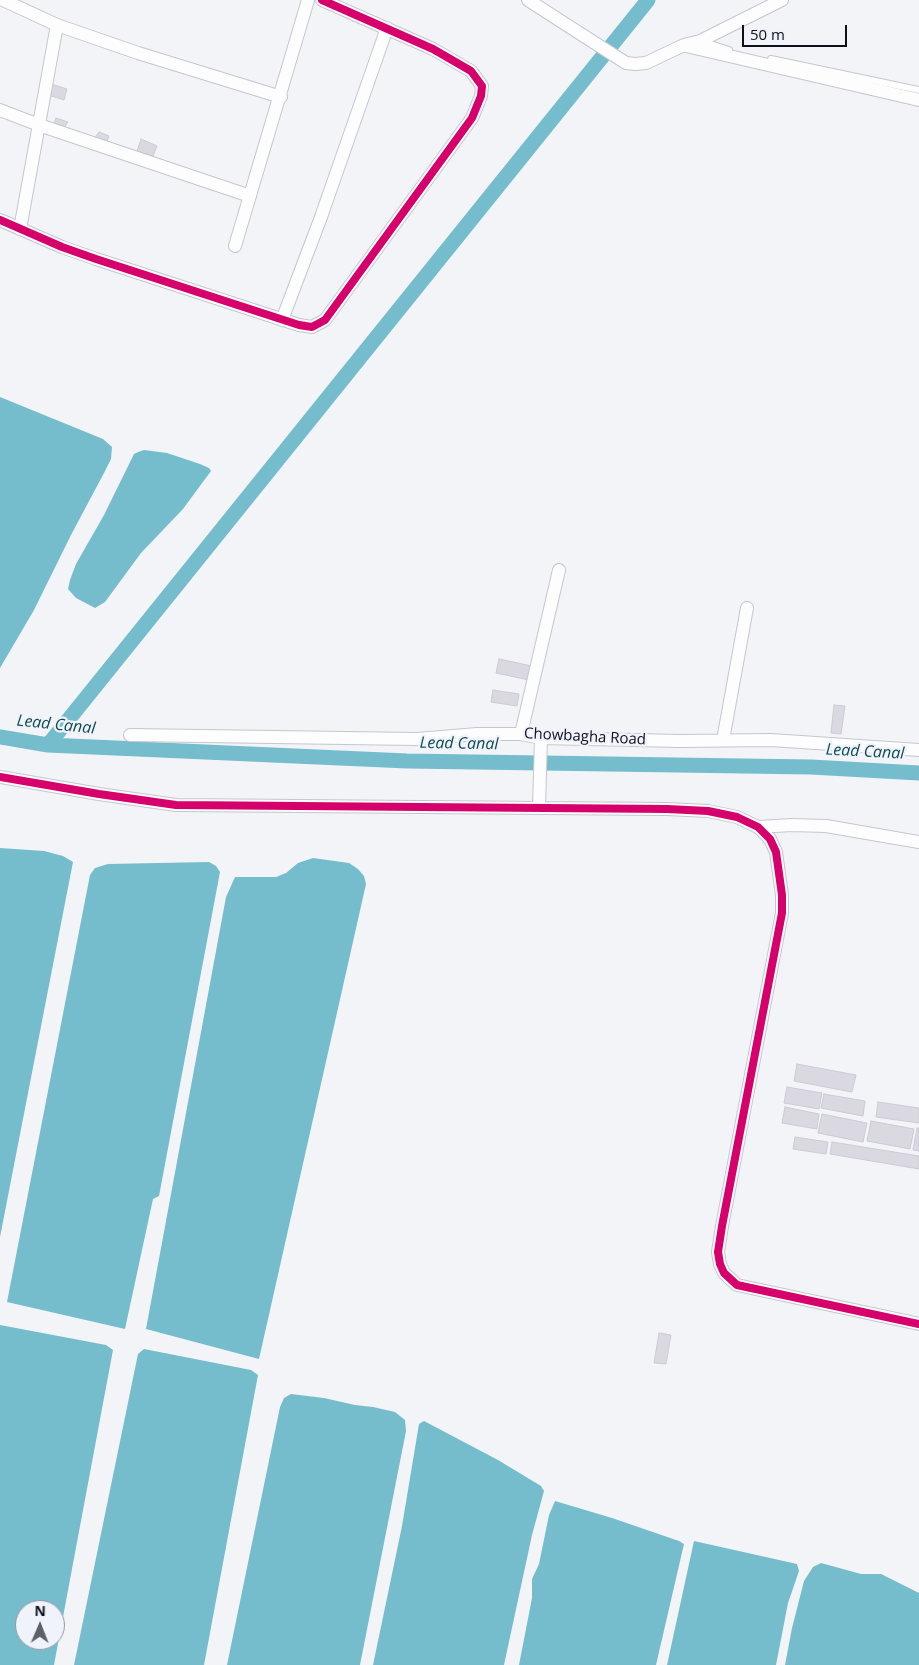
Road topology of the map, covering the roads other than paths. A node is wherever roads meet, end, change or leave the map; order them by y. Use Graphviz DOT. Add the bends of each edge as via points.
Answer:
graph roads {
  1 [pos="3,0"];
  2 [pos="308,0"];
  3 [pos="322,0"];
  4 [pos="528,0"];
  5 [pos="782,0"];
  6 [pos="58,25"];
  7 [pos="387,28"];
  8 [pos="700,41"];
  9 [pos="684,46"];
  10 [pos="919,90"];
  11 [pos="280,97"];
  12 [pos="919,100"];
  13 [pos="0,110"];
  14 [pos="39,125"];
  15 [pos="250,196"];
  16 [pos="0,220"];
  17 [pos="20,229"];
  18 [pos="235,246"];
  19 [pos="282,320"];
  20 [pos="559,570"];
  21 [pos="747,608"];
  22 [pos="521,734"];
  23 [pos="130,736"];
  24 [pos="541,738"];
  25 [pos="723,740"];
  26 [pos="919,750"];
  27 [pos="0,776"];
  28 [pos="540,807"];
  29 [pos="758,827"];
  30 [pos="919,842"];
  31 [pos="919,1324"];
  1 -- 6 [label="street"];
  2 -- 11 [label="street"];
  3 -- 7 [label="street"];
  4 -- 9 [label="street" via="626,63 646,62"];
  5 -- 8 [label="street"];
  6 -- 11 [label="street" via="138,54"];
  6 -- 14 [label="street"];
  7 -- 19 [label="street"];
  7 -- 19 [label="street" via="471,71 482,86 482,96 472,118 324,320 312,327"];
  8 -- 9 [label="street"];
  8 -- 10 [label="lane" via="734,52"];
  9 -- 12 [label="street"];
  11 -- 15 [label="street"];
  13 -- 14 [label="street"];
  14 -- 15 [label="street"];
  14 -- 17 [label="street"];
  15 -- 18 [label="street"];
  16 -- 17 [label="street"];
  17 -- 19 [label="street" via="96,260"];
  20 -- 22 [label="street"];
  21 -- 25 [label="street"];
  22 -- 23 [label="street, Chowbagha Road" via="417,739"];
  22 -- 24 [label="street, Chowbagha Road"];
  24 -- 25 [label="street, Chowbagha Road"];
  24 -- 28 [label="street"];
  25 -- 26 [label="street, Chowbagha Road"];
  27 -- 28 [label="street" via="176,805"];
  28 -- 29 [label="street" via="708,811 737,817"];
  29 -- 30 [label="street" via="826,826"];
  29 -- 31 [label="street" via="770,839 776,852 782,913 722,1226 718,1252 720,1264 724,1273 737,1285"];
}
